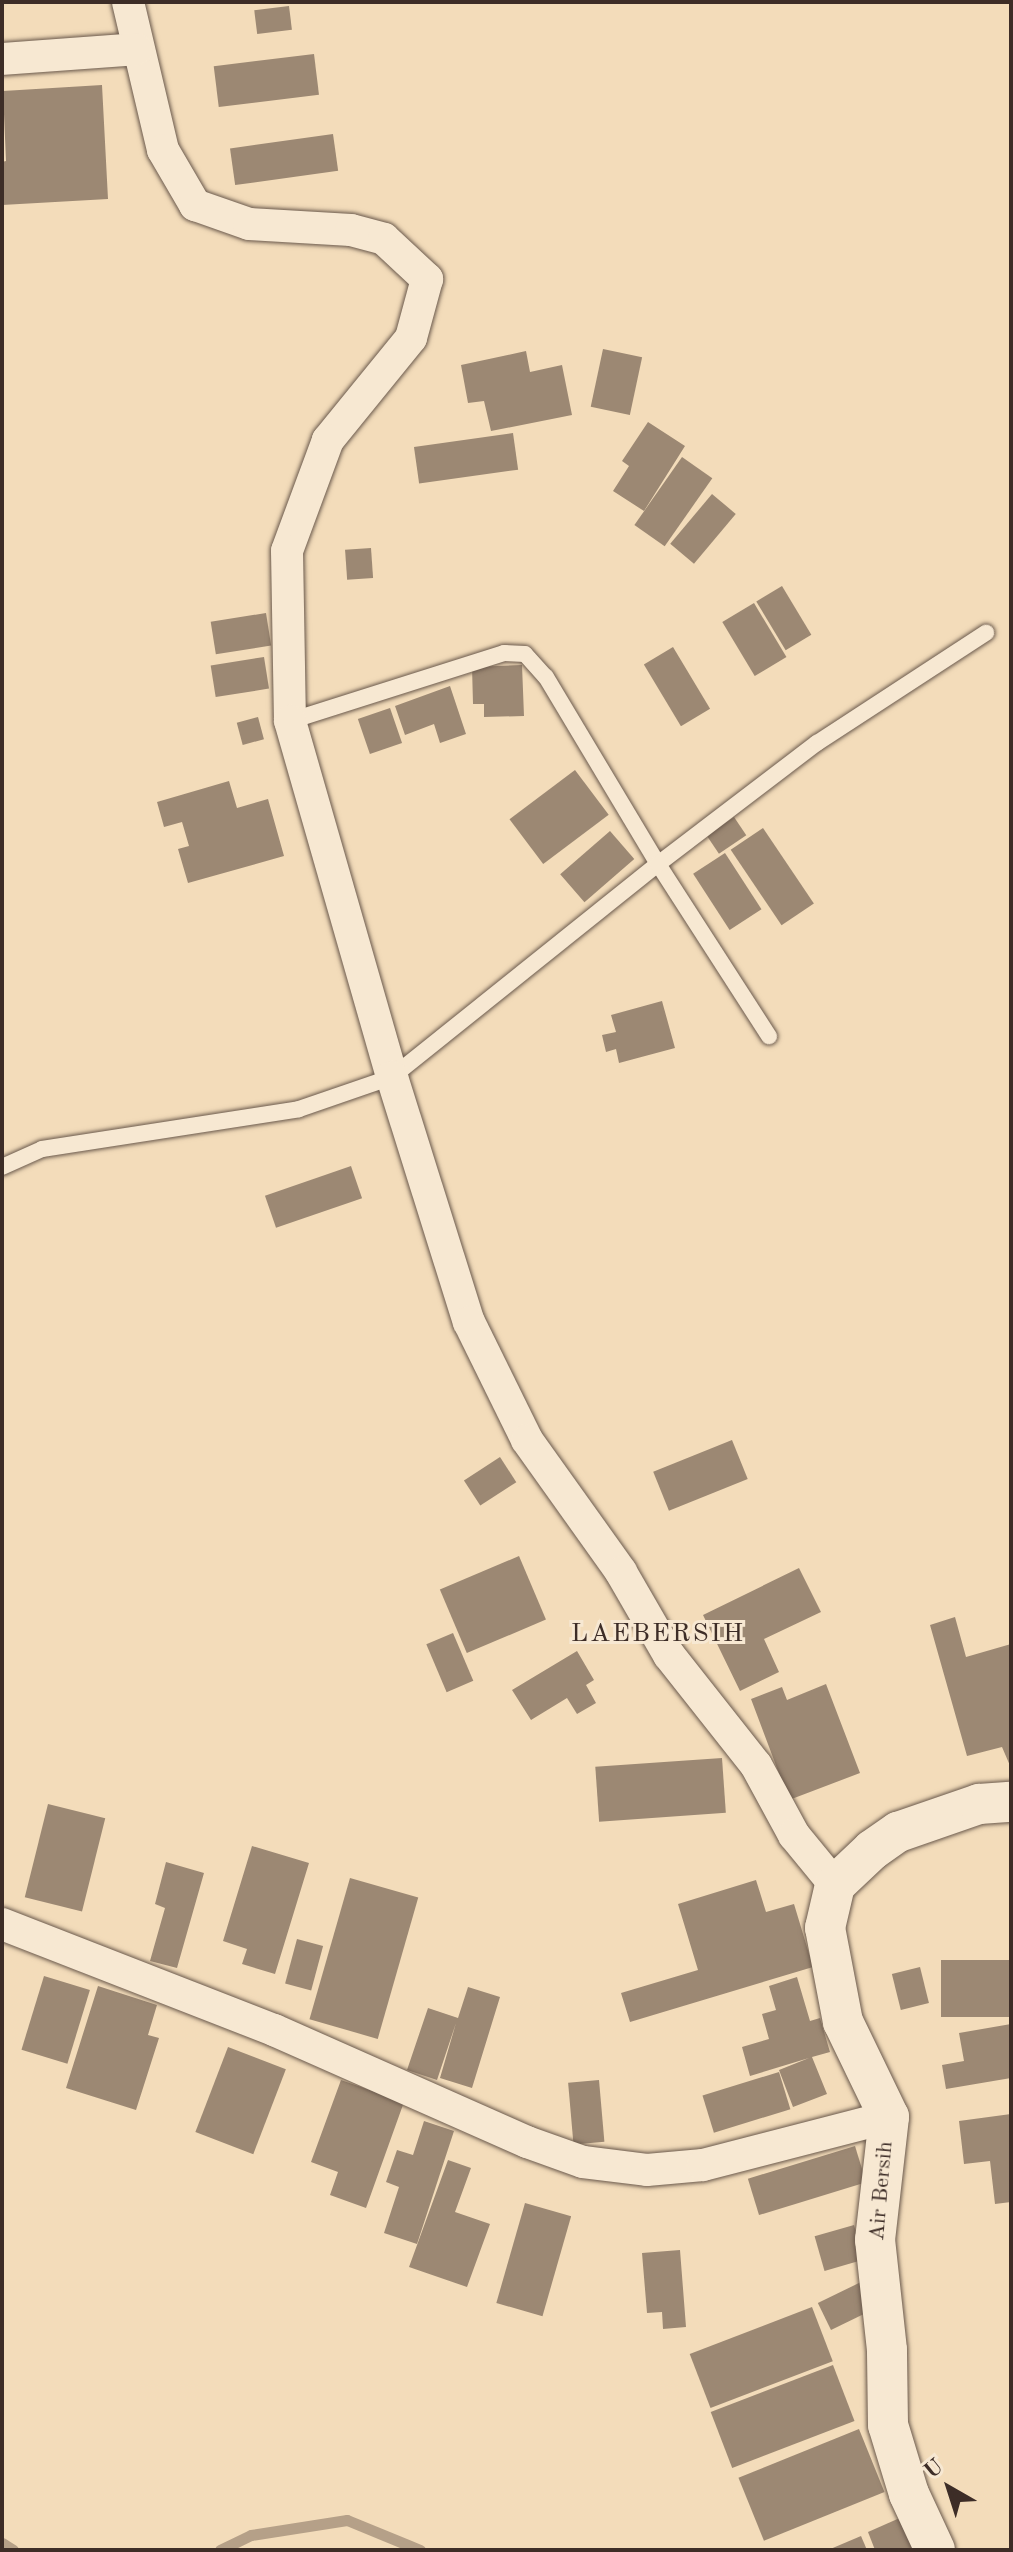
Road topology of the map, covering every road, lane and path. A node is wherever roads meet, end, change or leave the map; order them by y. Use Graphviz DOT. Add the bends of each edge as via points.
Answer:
graph roads {
  1 [pos="128,2"];
  2 [pos="137,49"];
  3 [pos="2,59"];
  4 [pos="986,633"];
  5 [pos="290,721"];
  6 [pos="658,864"];
  7 [pos="769,1036"];
  8 [pos="392,1077"];
  9 [pos="2,1167"];
  10 [pos="1011,1802"];
  11 [pos="835,1885"];
  12 [pos="2,1924"];
  13 [pos="889,2117"];
  14 [pos="935,2550"];
  1 -- 2 [label="street"];
  2 -- 3 [label="street"];
  2 -- 5 [label="street" via="163,150 195,205 249,224 351,230 384,239 427,279 411,338 328,440 287,551"];
  4 -- 6 [label="lane" via="817,743"];
  5 -- 6 [label="lane" via="504,653 525,654 546,677"];
  5 -- 8 [label="street"];
  6 -- 7 [label="lane"];
  6 -- 8 [label="lane"];
  8 -- 9 [label="lane" via="299,1109 42,1149"];
  8 -- 11 [label="street" via="469,1322 527,1440 621,1572 669,1655 756,1765 794,1835"];
  10 -- 11 [label="street" via="979,1804 898,1832"];
  11 -- 13 [label="street, Air Bersih" via="825,1928 843,2022"];
  12 -- 13 [label="street" via="274,2030 583,2162 647,2170 703,2165"];
  13 -- 14 [label="street, Air Bersih" via="875,2240 887,2350 888,2425 909,2494"];
}
